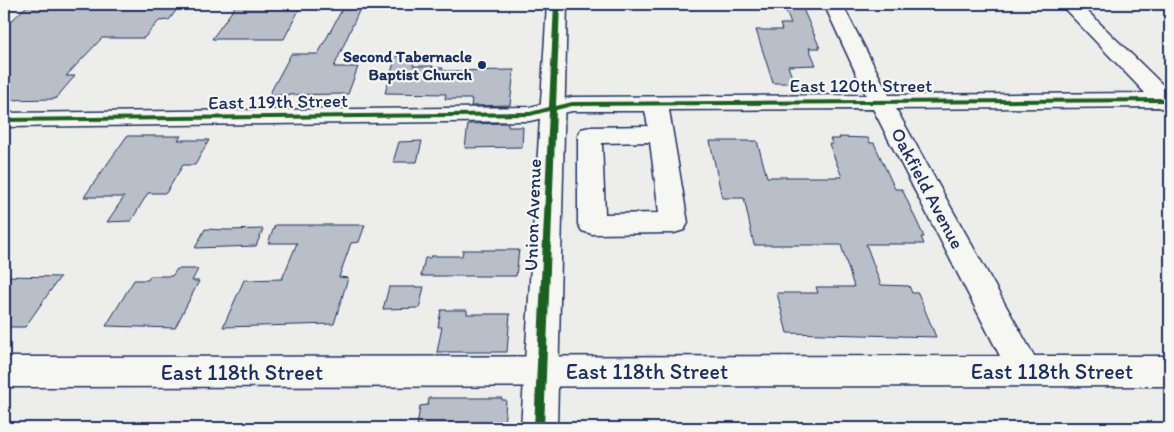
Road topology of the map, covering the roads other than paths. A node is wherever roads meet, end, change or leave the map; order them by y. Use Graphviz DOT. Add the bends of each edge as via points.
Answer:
graph roads {
  1 [pos="557,4"];
  2 [pos="833,4"];
  3 [pos="1069,4"];
  4 [pos="881,102"];
  5 [pos="1168,102"];
  6 [pos="656,103"];
  7 [pos="553,107"];
  8 [pos="4,120"];
  9 [pos="661,134"];
  10 [pos="542,371"];
  11 [pos="1025,371"];
  12 [pos="1170,371"];
  13 [pos="4,372"];
  14 [pos="540,428"];
  1 -- 7 [label="street, Union Avenue"];
  2 -- 4 [label="street, Oakfield Avenue"];
  3 -- 5 [label="street"];
  4 -- 5 [label="street, East 120th Street"];
  4 -- 6 [label="street, East 120th Street"];
  4 -- 11 [label="street, Oakfield Avenue"];
  6 -- 7 [label="street, East 120th Street"];
  6 -- 9 [label="street"];
  7 -- 8 [label="street, East 119th Street" via="530,114"];
  7 -- 10 [label="street, Union Avenue"];
  9 -- 9 [label="street" via="674,223 592,224 590,135"];
  10 -- 11 [label="street, East 118th Street"];
  10 -- 13 [label="street, East 118th Street"];
  10 -- 14 [label="street, Union Avenue"];
  11 -- 12 [label="street, East 118th Street"];
}
